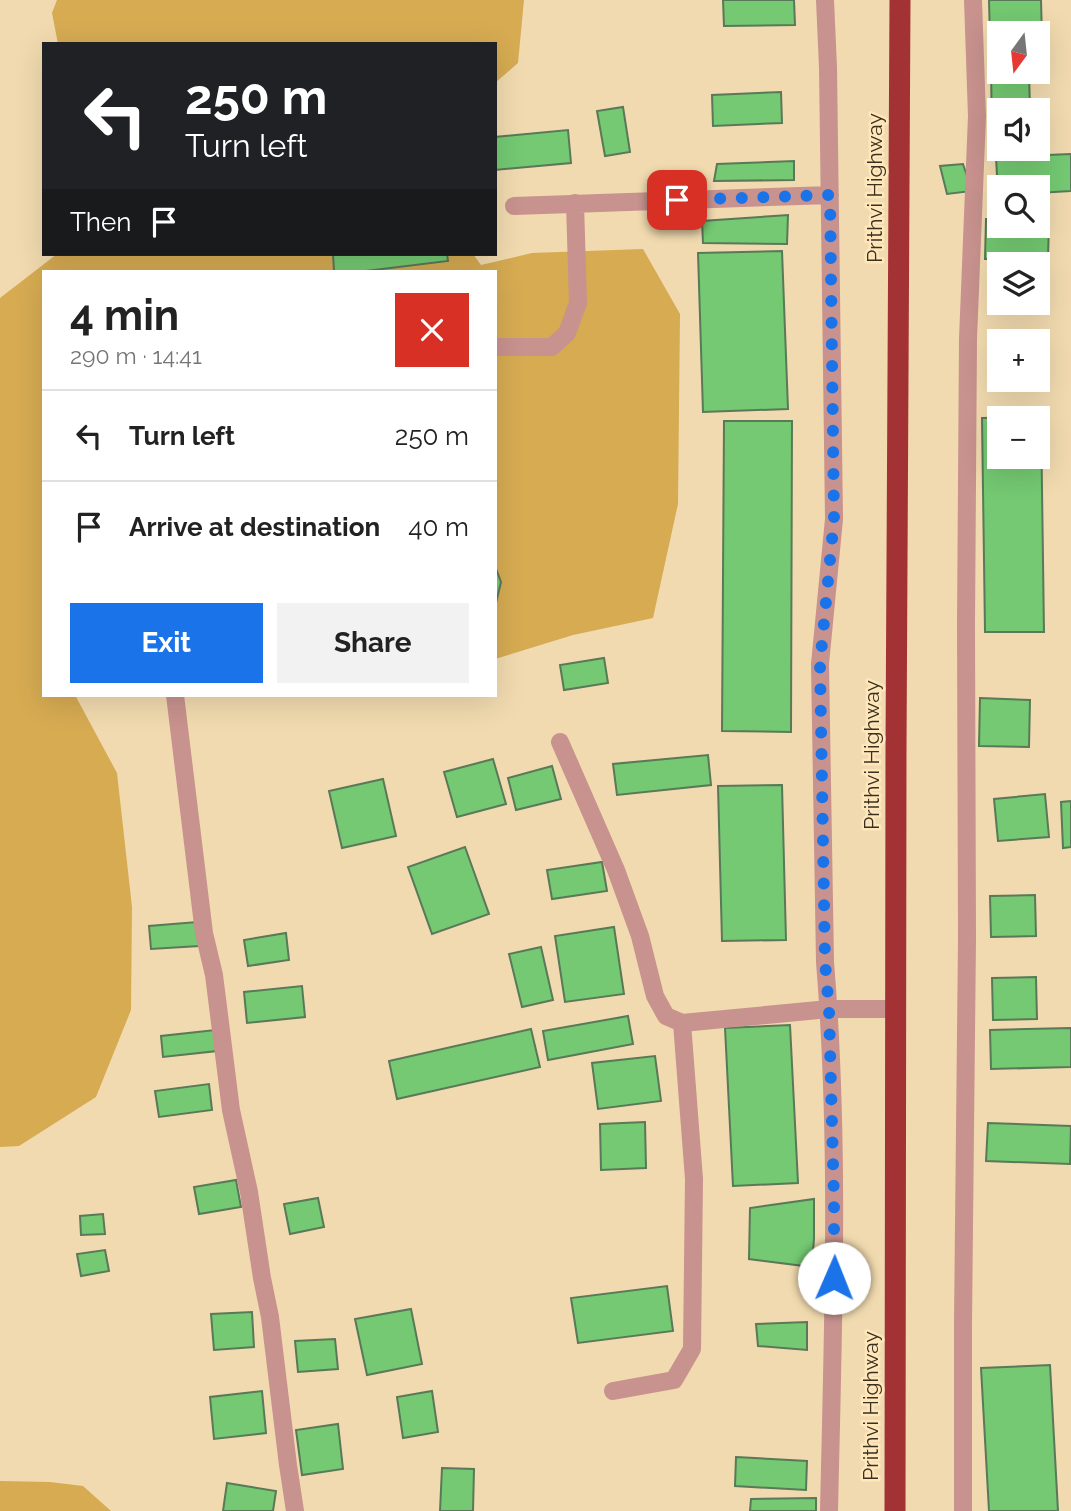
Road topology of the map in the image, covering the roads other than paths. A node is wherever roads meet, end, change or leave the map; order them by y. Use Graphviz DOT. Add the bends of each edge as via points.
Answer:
graph roads {
  1 [pos="825,0"];
  2 [pos="900,0"];
  3 [pos="974,0"];
  4 [pos="830,195"];
  5 [pos="575,204"];
  6 [pos="514,205"];
  7 [pos="497,347"];
  8 [pos="175,697"];
  9 [pos="560,742"];
  10 [pos="829,1009"];
  11 [pos="896,1009"];
  12 [pos="682,1023"];
  13 [pos="613,1391"];
  14 [pos="295,1511"];
  15 [pos="829,1511"];
  16 [pos="895,1511"];
  17 [pos="963,1511"];
  1 -- 4 [label="street"];
  2 -- 11 [label="highway, Prithvi Highway"];
  3 -- 17 [label="street" via="977,116 968,339"];
  4 -- 5 [label="street"];
  4 -- 10 [label="street" via="834,519 820,664"];
  5 -- 6 [label="street"];
  5 -- 7 [label="street" via="578,303 567,333 552,347"];
  8 -- 14 [label="street" via="204,933 270,1317"];
  9 -- 12 [label="street" via="620,881 640,936 654,996 667,1016"];
  10 -- 11 [label="street"];
  10 -- 12 [label="street"];
  10 -- 15 [label="street" via="835,1227"];
  11 -- 16 [label="highway, Prithvi Highway"];
  12 -- 13 [label="street" via="694,1179 692,1349 674,1380"];
}
